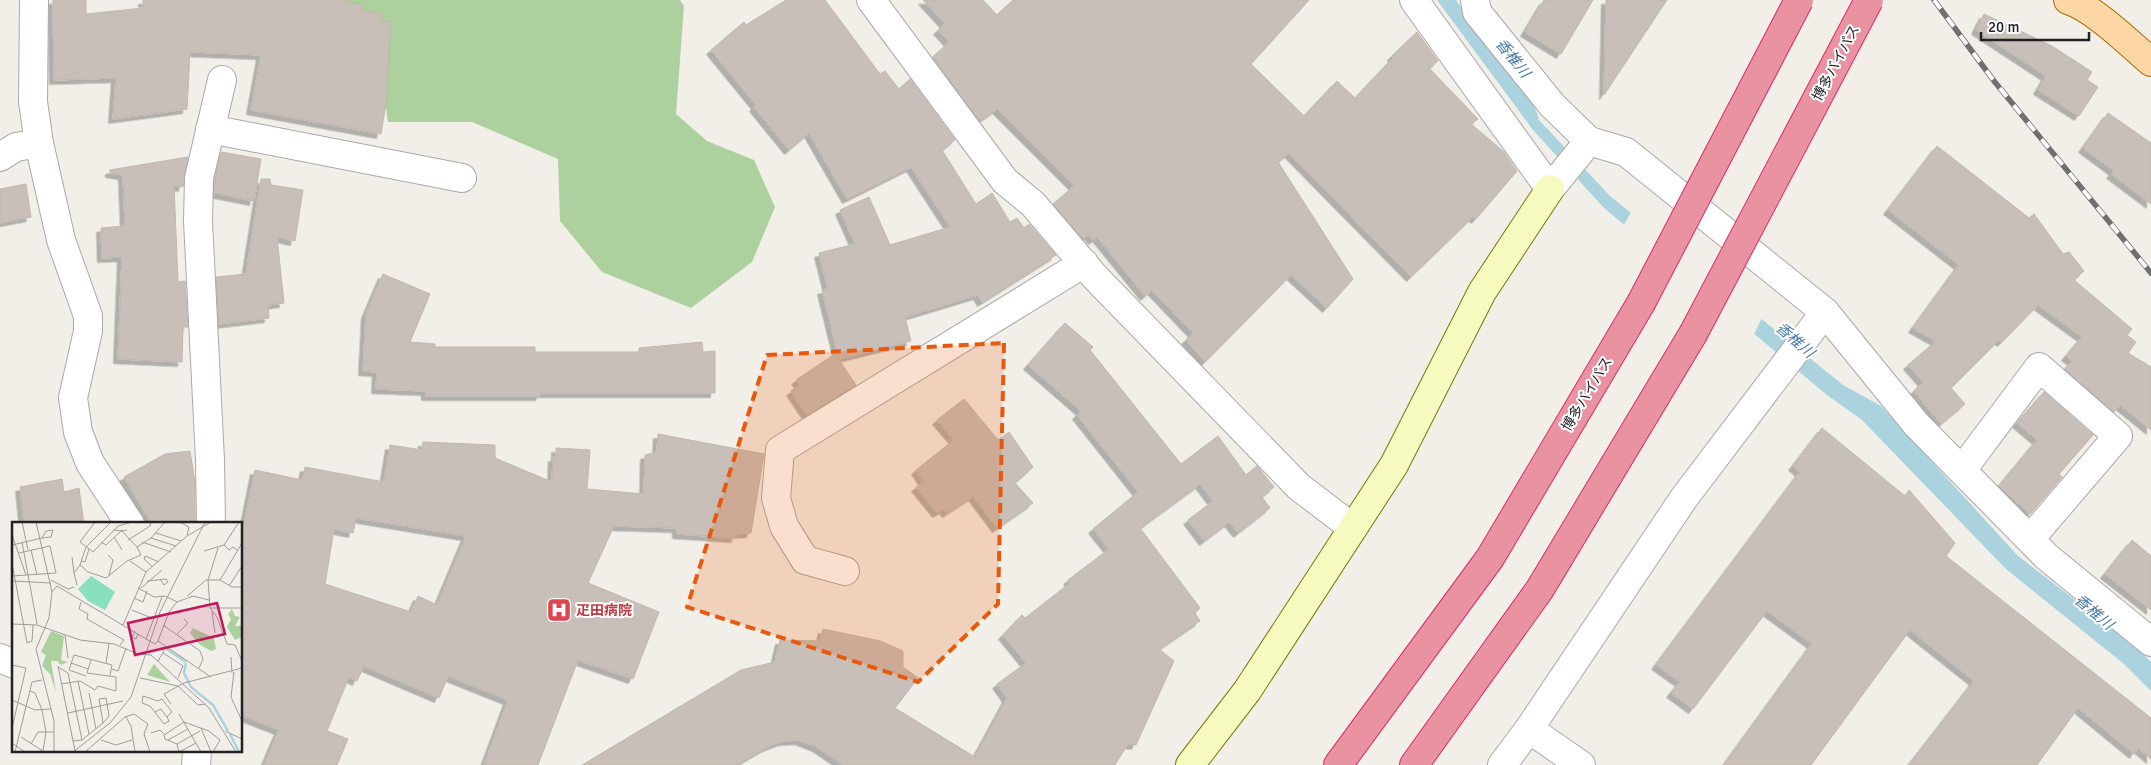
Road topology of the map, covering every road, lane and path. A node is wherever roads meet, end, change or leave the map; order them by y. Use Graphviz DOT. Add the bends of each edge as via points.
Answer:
graph roads {
  1 [pos="34,0"];
  2 [pos="871,0"];
  3 [pos="1414,0"];
  4 [pos="1475,0"];
  5 [pos="1799,0"];
  6 [pos="1869,0"];
  7 [pos="2068,0"];
  8 [pos="2151,62"];
  9 [pos="222,80"];
  10 [pos="210,129"];
  11 [pos="1589,141"];
  12 [pos="39,143"];
  13 [pos="0,157"];
  14 [pos="462,178"];
  15 [pos="1550,189"];
  16 [pos="1084,263"];
  17 [pos="1825,312"];
  18 [pos="1962,470"];
  19 [pos="129,522"];
  20 [pos="211,522"];
  21 [pos="1353,528"];
  22 [pos="2030,539"];
  23 [pos="845,571"];
  24 [pos="2151,642"];
  25 [pos="0,658"];
  26 [pos="12,663"];
  27 [pos="1529,729"];
  28 [pos="197,752"];
  29 [pos="196,765"];
  30 [pos="1190,765"];
  31 [pos="1338,765"];
  32 [pos="1414,765"];
  33 [pos="1502,765"];
  34 [pos="1581,765"];
  1 -- 12 [label="street" via="34,102"];
  2 -- 16 [label="street" via="1005,180 1034,204"];
  3 -- 15 [label="street"];
  4 -- 11 [label="street" via="1477,12 1552,105"];
  5 -- 31 [label="highway, 博多バイパス, bridge" via="1641,303 1490,558"];
  6 -- 32 [label="highway, 博多バイパス, bridge" via="1693,334 1540,589"];
  7 -- 8 [label="main road" via="2119,34"];
  9 -- 10 [label="street"];
  10 -- 14 [label="street"];
  10 -- 20 [label="street" via="199,178 198,221"];
  11 -- 15 [label="street"];
  11 -- 17 [label="street" via="1626,152"];
  12 -- 13 [label="street" via="16,147"];
  12 -- 19 [label="street" via="61,240 88,316 88,331 74,398 78,432 90,463"];
  15 -- 21 [label="street" via="1482,292 1394,465"];
  16 -- 21 [label="street" via="1299,487"];
  16 -- 23 [label="street" via="780,450 776,498 784,526 805,560"];
  17 -- 18 [label="street" via="1916,424"];
  17 -- 27 [label="street" via="1684,498"];
  18 -- 22 [label="street"];
  18 -- 22 [label="street" via="2039,367 2118,436"];
  21 -- 30 [label="street" via="1247,691"];
  22 -- 24 [label="street" via="2047,557"];
  25 -- 26 [label="street"];
  27 -- 33 [label="street"];
  27 -- 34 [label="street"];
  28 -- 29 [label="street"];
}
